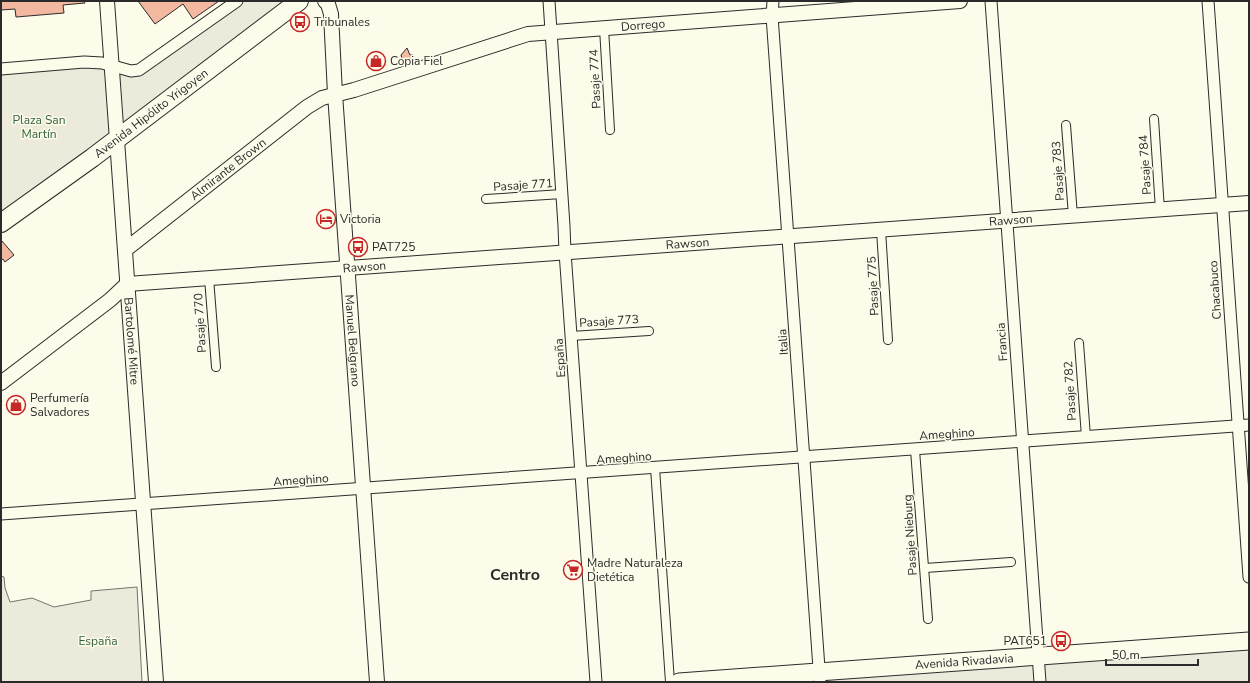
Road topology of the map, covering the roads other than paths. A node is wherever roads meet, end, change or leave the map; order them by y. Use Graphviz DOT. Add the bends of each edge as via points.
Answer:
graph roads {
  1 [pos="107,1"];
  2 [pos="237,1"];
  3 [pos="299,1"];
  4 [pos="325,1"];
  5 [pos="550,1"];
  6 [pos="772,1"];
  7 [pos="960,1"];
  8 [pos="991,1"];
  9 [pos="1208,1"];
  10 [pos="772,16"];
  11 [pos="604,28"];
  12 [pos="552,32"];
  13 [pos="112,66"];
  14 [pos="1,69"];
  15 [pos="335,94"];
  16 [pos="1154,119"];
  17 [pos="1066,125"];
  18 [pos="610,130"];
  19 [pos="117,138"];
  20 [pos="562,194"];
  21 [pos="486,199"];
  22 [pos="1249,203"];
  23 [pos="1222,205"];
  24 [pos="1160,210"];
  25 [pos="1073,216"];
  26 [pos="1007,221"];
  27 [pos="1,224"];
  28 [pos="882,230"];
  29 [pos="788,236"];
  30 [pos="125,250"];
  31 [pos="565,252"];
  32 [pos="348,268"];
  33 [pos="209,278"];
  34 [pos="127,284"];
  35 [pos="649,331"];
  36 [pos="571,336"];
  37 [pos="888,340"];
  38 [pos="1078,343"];
  39 [pos="216,367"];
  40 [pos="1,383"];
  41 [pos="1244,426"];
  42 [pos="1086,437"];
  43 [pos="1022,442"];
  44 [pos="915,450"];
  45 [pos="804,458"];
  46 [pos="655,468"];
  47 [pos="581,474"];
  48 [pos="363,488"];
  49 [pos="143,504"];
  50 [pos="1,514"];
  51 [pos="1011,562"];
  52 [pos="925,568"];
  53 [pos="1249,577"];
  54 [pos="928,619"];
  55 [pos="1249,641"];
  56 [pos="1038,656"];
  57 [pos="820,677"];
  58 [pos="156,682"];
  59 [pos="377,682"];
  60 [pos="596,682"];
  61 [pos="670,682"];
  62 [pos="679,682"];
  63 [pos="1040,682"];
  1 -- 13 [label="street, Bartolomé Mitre"];
  2 -- 13 [label="street" via="139,70 131,71"];
  3 -- 19 [label="highway, Avenida Hipólito Yrigoyen"];
  4 -- 15 [label="street, Manuel Belgrano" via="331,14"];
  5 -- 12 [label="street, España"];
  6 -- 10 [label="street, Italia"];
  7 -- 10 [label="street, Dorrego"];
  8 -- 26 [label="street, Francia"];
  9 -- 23 [label="street, Chacabuco"];
  10 -- 11 [label="street, Dorrego"];
  10 -- 29 [label="street, Italia"];
  11 -- 12 [label="street, Dorrego"];
  11 -- 18 [label="street, Pasaje 774"];
  12 -- 15 [label="street, Dorrego" via="528,34"];
  12 -- 20 [label="street, España"];
  13 -- 14 [label="street" via="84,62"];
  13 -- 19 [label="street, Bartolomé Mitre"];
  15 -- 30 [label="street, Almirante Brown" via="307,107"];
  15 -- 32 [label="street, Manuel Belgrano"];
  16 -- 24 [label="street, Pasaje 784"];
  17 -- 25 [label="street, Pasaje 783"];
  19 -- 27 [label="highway, Avenida Hipólito Yrigoyen"];
  19 -- 30 [label="street, Bartolomé Mitre"];
  20 -- 21 [label="street, Pasaje 771"];
  20 -- 31 [label="street, España"];
  22 -- 23 [label="street, Rawson"];
  23 -- 24 [label="street, Rawson"];
  23 -- 41 [label="street, Chacabuco"];
  24 -- 25 [label="street, Rawson"];
  25 -- 26 [label="street, Rawson"];
  26 -- 28 [label="street, Rawson"];
  26 -- 43 [label="street, Francia"];
  28 -- 29 [label="street, Rawson"];
  28 -- 37 [label="street, Pasaje 775"];
  29 -- 31 [label="street, Rawson"];
  29 -- 45 [label="street, Italia"];
  30 -- 34 [label="street, Bartolomé Mitre"];
  31 -- 32 [label="street, Rawson"];
  31 -- 36 [label="street, España"];
  32 -- 33 [label="street, Rawson"];
  32 -- 48 [label="street, Manuel Belgrano"];
  33 -- 34 [label="street, Rawson"];
  33 -- 39 [label="street, Pasaje 770"];
  34 -- 40 [label="street" via="110,300"];
  34 -- 49 [label="street, Bartolomé Mitre"];
  35 -- 36 [label="street, Pasaje 773"];
  36 -- 47 [label="street, España"];
  38 -- 42 [label="street, Pasaje 782"];
  41 -- 42 [label="street, Ameghino"];
  41 -- 53 [label="street, Chacabuco"];
  42 -- 43 [label="street, Ameghino"];
  43 -- 44 [label="street, Ameghino"];
  43 -- 56 [label="street, Francia"];
  44 -- 45 [label="street, Ameghino"];
  44 -- 52 [label="street, Pasaje Nieburg"];
  45 -- 46 [label="street, Ameghino"];
  45 -- 57 [label="street, Italia"];
  46 -- 47 [label="street, Ameghino"];
  46 -- 61 [label="street"];
  47 -- 48 [label="street, Ameghino"];
  47 -- 60 [label="street, España"];
  48 -- 49 [label="street, Ameghino"];
  48 -- 59 [label="street, Manuel Belgrano"];
  49 -- 50 [label="street, Ameghino"];
  49 -- 58 [label="street, Bartolomé Mitre"];
  51 -- 52 [label="street"];
  52 -- 54 [label="street, Pasaje Nieburg"];
  55 -- 56 [label="main road, Avenida Rivadavia"];
  56 -- 57 [label="main road, Avenida Rivadavia"];
  56 -- 63 [label="street, Francia"];
  57 -- 62 [label="main road, Avenida Rivadavia"];
}
